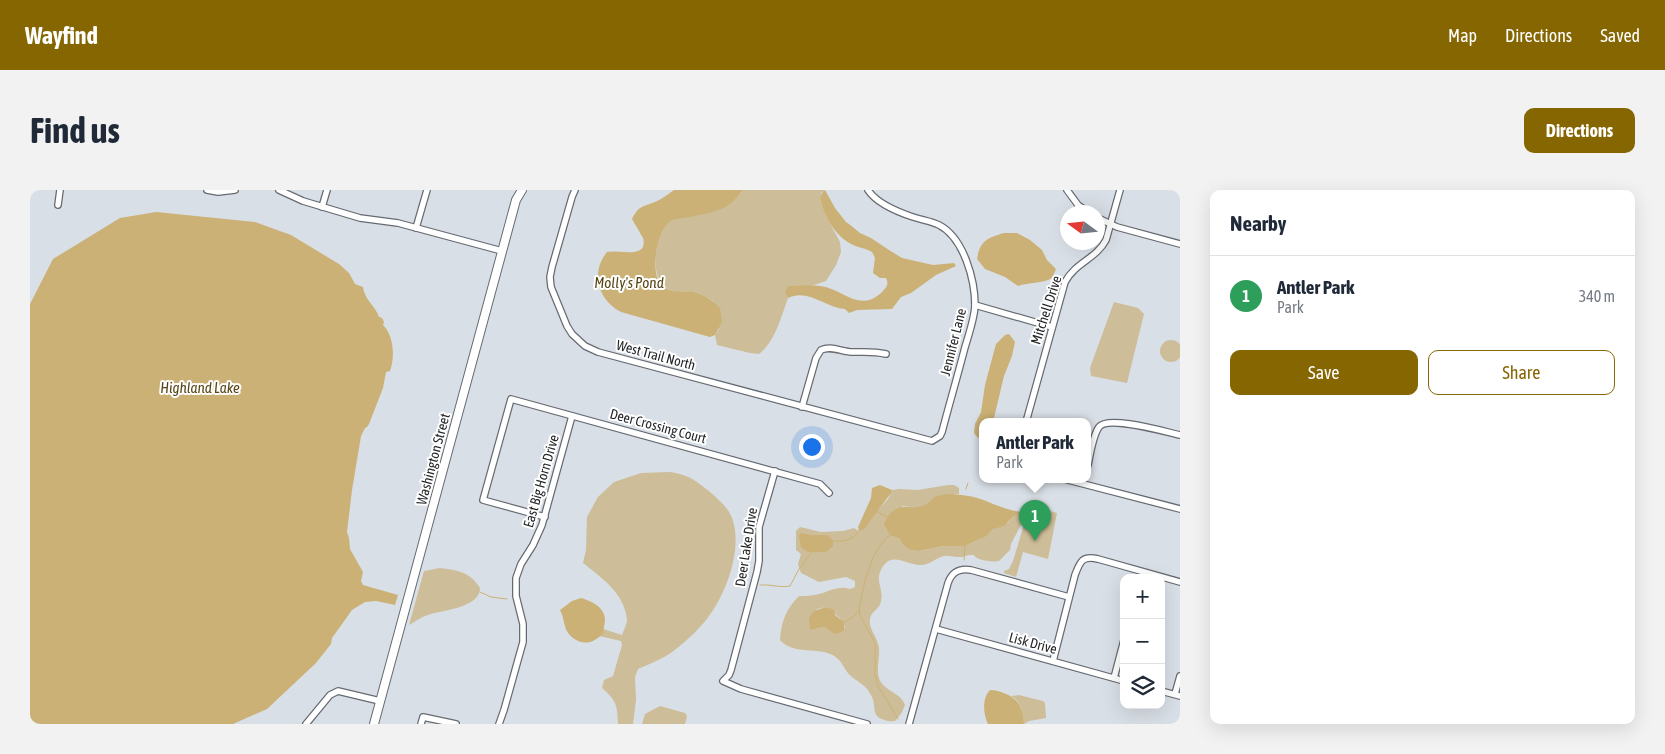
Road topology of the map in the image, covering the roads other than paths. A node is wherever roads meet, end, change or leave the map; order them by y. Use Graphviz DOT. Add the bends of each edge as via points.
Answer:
graph roads {
  1 [pos="60,190"];
  2 [pos="207,190"];
  3 [pos="235,190"];
  4 [pos="279,190"];
  5 [pos="327,190"];
  6 [pos="427,190"];
  7 [pos="515,190"];
  8 [pos="522,190"];
  9 [pos="575,190"];
  10 [pos="868,190"];
  11 [pos="1067,190"];
  12 [pos="1120,190"];
  13 [pos="516,200"];
  14 [pos="58,205"];
  15 [pos="1078,205"];
  16 [pos="322,207"];
  17 [pos="1105,222"];
  18 [pos="1110,224"];
  19 [pos="416,228"];
  20 [pos="1180,244"];
  21 [pos="502,251"];
  22 [pos="975,305"];
  23 [pos="1052,327"];
  24 [pos="886,354"];
  25 [pos="802,407"];
  26 [pos="572,416"];
  27 [pos="1027,418"];
  28 [pos="885,429"];
  29 [pos="1180,435"];
  30 [pos="1091,454"];
  31 [pos="775,471"];
  32 [pos="1087,483"];
  33 [pos="828,493"];
  34 [pos="1180,509"];
  35 [pos="545,516"];
  36 [pos="1141,574"];
  37 [pos="1165,579"];
  38 [pos="1180,582"];
  39 [pos="1069,598"];
  40 [pos="936,629"];
  41 [pos="1120,655"];
  42 [pos="1053,661"];
  43 [pos="1180,676"];
  44 [pos="1114,678"];
  45 [pos="1120,679"];
  46 [pos="1165,691"];
  47 [pos="1178,695"];
  48 [pos="380,702"];
  49 [pos="422,721"];
  50 [pos="306,724"];
  51 [pos="374,724"];
  52 [pos="456,724"];
  53 [pos="499,724"];
  54 [pos="867,724"];
  55 [pos="909,724"];
  1 -- 14 [label="street"];
  2 -- 3 [label="street"];
  4 -- 16 [label="street"];
  5 -- 16 [label="street"];
  6 -- 19 [label="street"];
  7 -- 13 [label="main road, Washington Street"];
  8 -- 13 [label="main road, Washington Street"];
  9 -- 25 [label="street, West Trail North" via="550,277 553,295 578,340 590,350"];
  10 -- 22 [label="street, Jennifer Lane" via="889,206 938,224 952,235 963,251"];
  11 -- 15 [label="street"];
  12 -- 18 [label="street, Mitchell Drive"];
  13 -- 21 [label="main road, Washington Street"];
  16 -- 19 [label="street"];
  17 -- 18 [label="street"];
  18 -- 20 [label="street"];
  18 -- 23 [label="street, Mitchell Drive" via="1103,246 1068,276"];
  19 -- 21 [label="street"];
  21 -- 48 [label="main road, Washington Street"];
  22 -- 23 [label="street"];
  22 -- 28 [label="street, Jennifer Lane" via="940,436 932,441"];
  23 -- 27 [label="street, Mitchell Drive"];
  24 -- 25 [label="street" via="821,350"];
  25 -- 28 [label="street, West Trail North"];
  26 -- 31 [label="street, Deer Crossing Court"];
  26 -- 35 [label="street, East Big Horn Drive"];
  26 -- 35 [label="street, Deer Crossing Court" via="511,399 483,500"];
  29 -- 30 [label="street" via="1104,423 1098,429"];
  31 -- 33 [label="street, Deer Crossing Court" via="820,484"];
  31 -- 54 [label="street, Deer Lake Drive" via="759,527 757,572 731,670 722,682"];
  32 -- 34 [label="street"];
  35 -- 53 [label="street, East Big Horn Drive" via="539,535 522,561 516,578 523,642"];
  36 -- 39 [label="street" via="1091,557 1079,565"];
  37 -- 38 [label="street"];
  39 -- 40 [label="street" via="961,569 950,579"];
  39 -- 42 [label="street"];
  40 -- 42 [label="street, Lisk Drive"];
  40 -- 55 [label="street"];
  41 -- 44 [label="street"];
  42 -- 44 [label="street, Lisk Drive"];
  43 -- 47 [label="street"];
  44 -- 45 [label="street, Lisk Drive"];
  46 -- 47 [label="street"];
  48 -- 50 [label="street" via="338,691 330,695"];
  48 -- 51 [label="main road, Washington Street"];
  49 -- 52 [label="street"];
}
